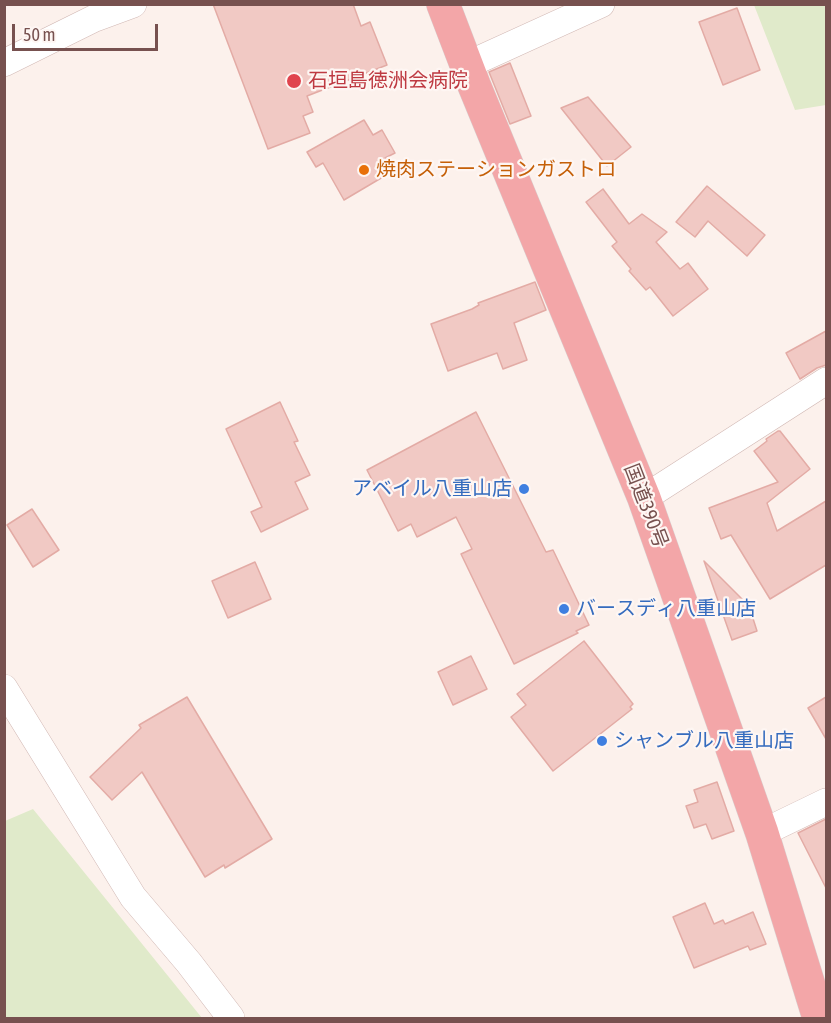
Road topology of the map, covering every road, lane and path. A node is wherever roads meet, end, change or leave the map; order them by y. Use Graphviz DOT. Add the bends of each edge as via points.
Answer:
graph roads {
  1 [pos="133,4"];
  2 [pos="444,4"];
  3 [pos="601,4"];
  4 [pos="4,63"];
  5 [pos="467,65"];
  6 [pos="826,381"];
  7 [pos="644,498"];
  8 [pos="4,688"];
  9 [pos="826,802"];
  10 [pos="762,833"];
  11 [pos="231,1018"];
  12 [pos="819,1018"];
  1 -- 4 [label="street" via="94,18"];
  2 -- 5 [label="highway, 国道390号"];
  3 -- 5 [label="street"];
  5 -- 7 [label="highway, 国道390号"];
  6 -- 7 [label="street"];
  7 -- 10 [label="highway, 国道390号"];
  8 -- 11 [label="street" via="133,897"];
  9 -- 10 [label="street"];
  10 -- 12 [label="highway, 国道390号"];
}
